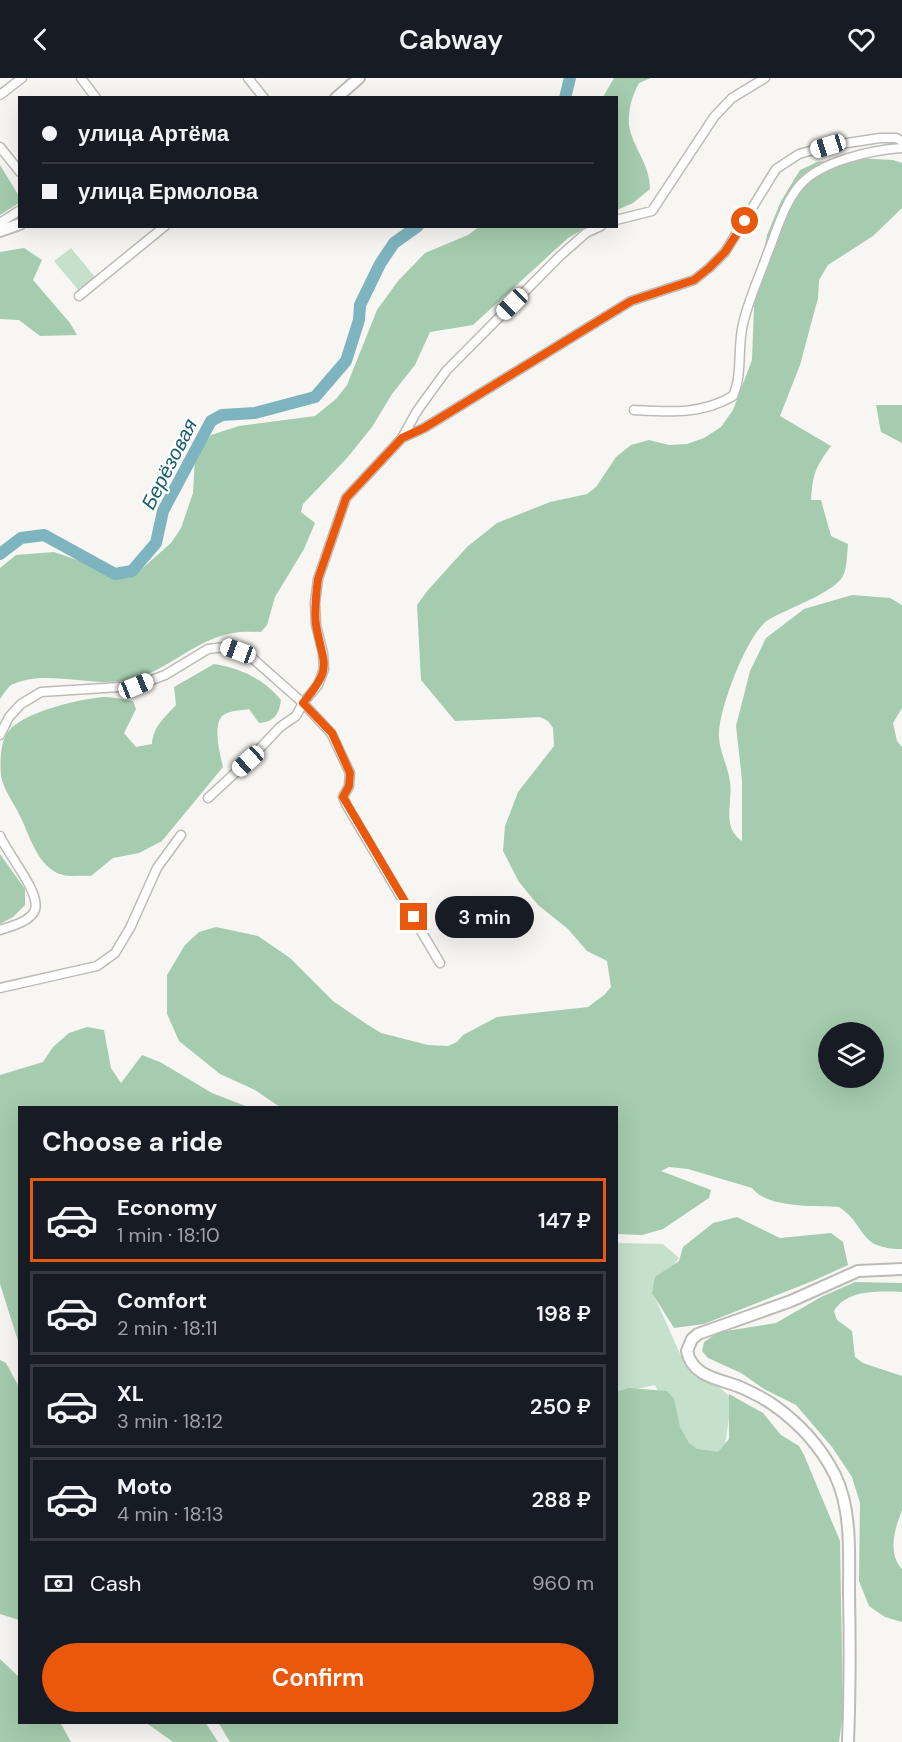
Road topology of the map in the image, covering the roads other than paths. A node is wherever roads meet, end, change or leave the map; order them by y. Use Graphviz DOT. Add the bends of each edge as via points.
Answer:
graph roads {
  1 [pos="22,78"];
  2 [pos="81,78"];
  3 [pos="248,78"];
  4 [pos="359,78"];
  5 [pos="765,78"];
  6 [pos="0,95"];
  7 [pos="94,96"];
  8 [pos="262,96"];
  9 [pos="338,96"];
  10 [pos="902,141"];
  11 [pos="0,147"];
  12 [pos="902,148"];
  13 [pos="18,170"];
  14 [pos="18,211"];
  15 [pos="618,220"];
  16 [pos="0,223"];
  17 [pos="18,225"];
  18 [pos="163,228"];
  19 [pos="597,228"];
  20 [pos="0,231"];
  21 [pos="79,296"];
  22 [pos="634,410"];
  23 [pos="402,438"];
  24 [pos="303,703"];
  25 [pos="0,735"];
  26 [pos="208,798"];
  27 [pos="181,835"];
  28 [pos="0,836"];
  29 [pos="0,930"];
  30 [pos="440,963"];
  31 [pos="0,988"];
  32 [pos="902,1269"];
  33 [pos="849,1742"];
  1 -- 6 [label="street"];
  2 -- 7 [label="street"];
  3 -- 8 [label="street"];
  4 -- 9 [label="street"];
  5 -- 15 [label="street" via="732,98 714,117 652,211"];
  10 -- 23 [label="street" via="880,138 800,154 776,169 725,252 694,280 631,301"];
  11 -- 13 [label="street"];
  12 -- 22 [label="street" via="839,162 816,172 800,185 774,238 743,324 738,386 733,396 703,410"];
  14 -- 16 [label="street"];
  17 -- 20 [label="street"];
  18 -- 21 [label="street"];
  19 -- 23 [label="street" via="560,256 446,372"];
  23 -- 24 [label="street" via="346,498 318,579 316,625 324,669 318,685"];
  24 -- 25 [label="street" via="250,656 225,647 208,649 165,675 136,686 41,692 21,704"];
  24 -- 26 [label="street" via="296,716"];
  24 -- 30 [label="street" via="332,733 350,773 343,797 347,806"];
  27 -- 31 [label="street" via="157,868 115,953 97,966"];
  28 -- 29 [label="street" via="37,902 34,913"];
  32 -- 33 [label="street" via="858,1271 791,1301 699,1334 687,1351 692,1364 705,1375 756,1394 785,1414 813,1442 835,1474 846,1515"];
}
